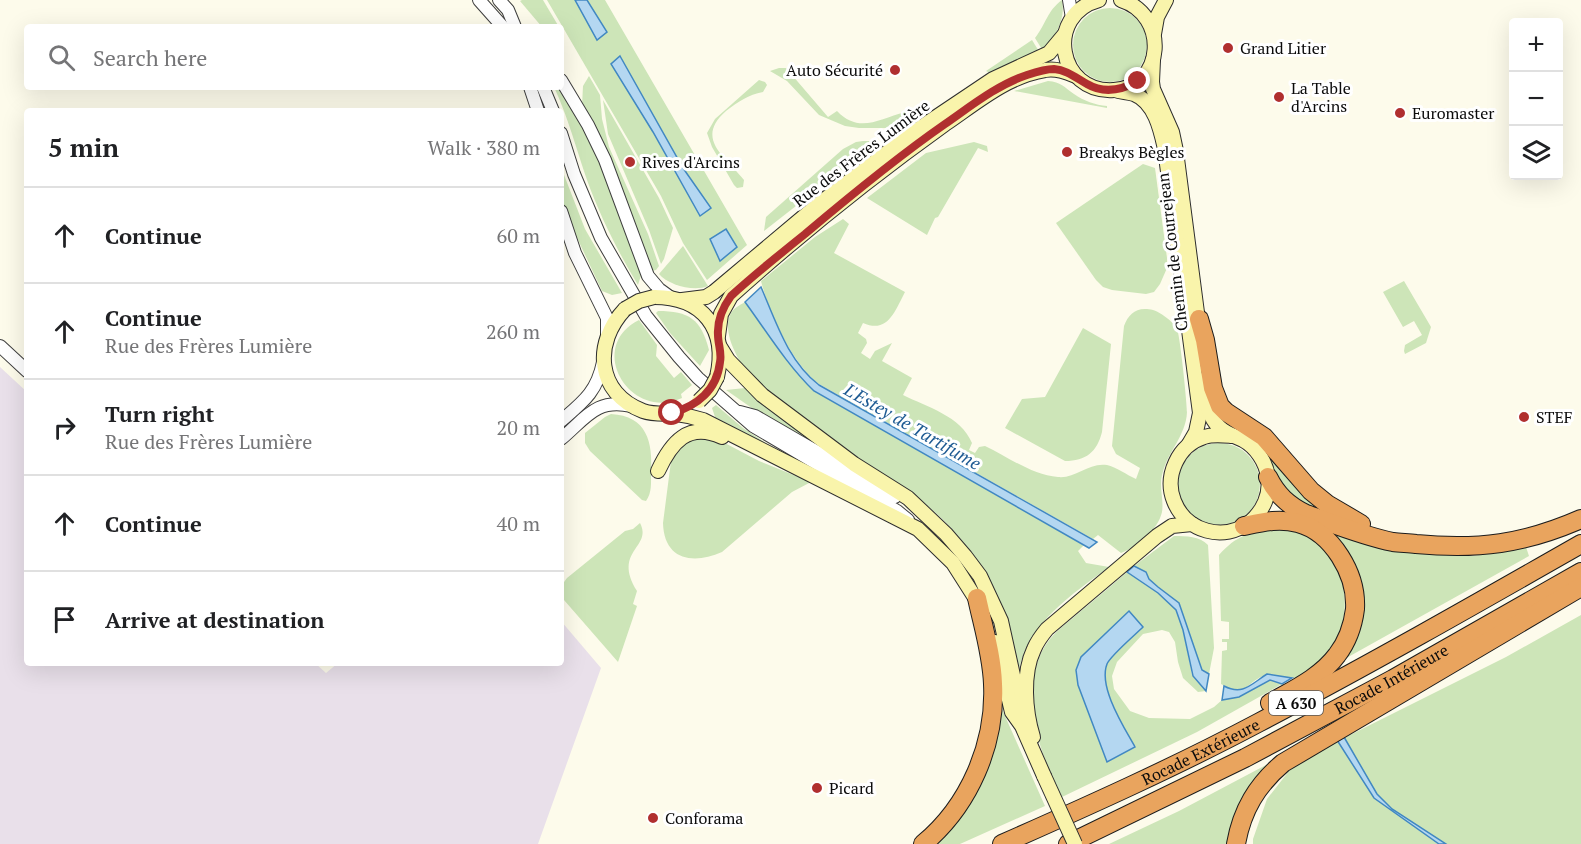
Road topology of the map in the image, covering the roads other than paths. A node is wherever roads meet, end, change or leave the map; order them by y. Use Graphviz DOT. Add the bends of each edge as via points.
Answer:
graph roads {
  1 [pos="479,0"];
  2 [pos="499,0"];
  3 [pos="1069,0"];
  4 [pos="1099,0"];
  5 [pos="1123,0"];
  6 [pos="1166,0"];
  7 [pos="508,10"];
  8 [pos="1072,18"];
  9 [pos="499,24"];
  10 [pos="514,24"];
  11 [pos="520,24"];
  12 [pos="1154,34"];
  13 [pos="1064,35"];
  14 [pos="1153,60"];
  15 [pos="1076,76"];
  16 [pos="564,85"];
  17 [pos="531,90"];
  18 [pos="544,90"];
  19 [pos="1115,90"];
  20 [pos="537,108"];
  21 [pos="552,108"];
  22 [pos="564,141"];
  23 [pos="564,220"];
  24 [pos="676,298"];
  25 [pos="1198,319"];
  26 [pos="607,334"];
  27 [pos="719,342"];
  28 [pos="0,346"];
  29 [pos="603,361"];
  30 [pos="24,369"];
  31 [pos="633,406"];
  32 [pos="738,412"];
  33 [pos="672,413"];
  34 [pos="564,418"];
  35 [pos="1231,436"];
  36 [pos="564,437"];
  37 [pos="1189,445"];
  38 [pos="791,463"];
  39 [pos="658,471"];
  40 [pos="1268,477"];
  41 [pos="925,517"];
  42 [pos="1581,519"];
  43 [pos="1192,524"];
  44 [pos="1244,526"];
  45 [pos="918,529"];
  46 [pos="1416,544"];
  47 [pos="1581,544"];
  48 [pos="1581,572"];
  49 [pos="1581,587"];
  50 [pos="977,598"];
  51 [pos="1022,726"];
  52 [pos="1245,758"];
  53 [pos="1044,776"];
  54 [pos="923,844"];
  55 [pos="994,844"];
  56 [pos="1002,844"];
  57 [pos="1068,844"];
  58 [pos="1075,844"];
  59 [pos="1091,844"];
  60 [pos="1236,844"];
  1 -- 9 [label="street"];
  2 -- 7 [label="street"];
  3 -- 8 [label="street"];
  4 -- 8 [label="main road" via="1080,9"];
  5 -- 12 [label="main road" via="1143,13"];
  6 -- 12 [label="main road"];
  7 -- 10 [label="street"];
  7 -- 11 [label="street"];
  8 -- 13 [label="main road"];
  12 -- 14 [label="main road, Chemin de Courrejean"];
  13 -- 15 [label="main road" via="1064,53"];
  13 -- 24 [label="main road, Rue des Frères Lumière" via="1049,53 993,79 914,132 820,203 714,292 706,297"];
  14 -- 19 [label="main road" via="1138,81"];
  14 -- 25 [label="main road, Chemin de Courrejean" via="1153,88 1176,151"];
  15 -- 19 [label="main road, Rue des Frères Lumière" via="1087,85"];
  15 -- 27 [label="main road, Rue des Frères Lumière" via="1053,69 1026,75 990,93 924,139 731,296 721,314"];
  16 -- 24 [label="street" via="605,160 648,276 659,289"];
  17 -- 20 [label="street"];
  18 -- 21 [label="street"];
  19 -- 37 [label="main road, Chemin de Courrejean" via="1147,103 1165,149 1200,413"];
  22 -- 32 [label="street" via="600,238 628,287 661,337 698,378"];
  23 -- 26 [label="street" via="575,253 607,318"];
  24 -- 26 [label="main road, bridge" via="639,301 615,320"];
  24 -- 27 [label="main road" via="703,312"];
  25 -- 35 [label="main road, Chemin de Courrejean" via="1208,408 1219,428"];
  25 -- 46 [label="highway" via="1220,406 1264,437 1327,504 1361,524"];
  26 -- 29 [label="main road"];
  27 -- 33 [label="main road, bridge" via="720,362 710,390 687,409"];
  27 -- 41 [label="main road" via="728,360 762,395 854,464 908,498"];
  28 -- 30 [label="street"];
  29 -- 31 [label="main road" via="613,387"];
  29 -- 34 [label="street" via="593,391"];
  31 -- 33 [label="main road" via="646,412"];
  31 -- 36 [label="street" via="603,405"];
  32 -- 41 [label="street" via="755,416"];
  32 -- 45 [label="street" via="753,426 897,511"];
  33 -- 38 [label="main road" via="703,420"];
  35 -- 37 [label="main road" via="1216,434"];
  35 -- 40 [label="main road" via="1256,450"];
  37 -- 43 [label="main road" via="1172,470 1171,485 1181,514"];
  38 -- 39 [label="main road" via="757,455 699,431 678,440"];
  38 -- 45 [label="main road"];
  40 -- 44 [label="main road" via="1264,505"];
  40 -- 46 [label="highway" via="1282,498 1306,514 1394,542"];
  41 -- 51 [label="main road" via="965,556 991,596 1001,621"];
  42 -- 46 [label="highway" via="1533,537 1498,544 1470,548"];
  43 -- 44 [label="main road" via="1214,532"];
  43 -- 53 [label="main road" via="1172,526 1157,536 1047,629 1034,647 1027,684 1028,714"];
  44 -- 55 [label="highway" via="1288,520 1315,530 1331,543 1352,583 1355,606 1352,626 1337,656 1311,679 1260,709 1012,830"];
  45 -- 50 [label="main road" via="953,563"];
  47 -- 56 [label="highway, Rocade Extérieure / A 630" via="1257,724"];
  48 -- 52 [label="highway, Rocade Intérieure / A 630"];
  49 -- 60 [label="highway" via="1282,763 1248,804"];
  50 -- 51 [label="main road" via="991,625 1012,712"];
  50 -- 54 [label="highway" via="993,682 987,741 963,797"];
  51 -- 53 [label="main road"];
  52 -- 57 [label="highway, Rocade Intérieure / A 630"];
  52 -- 59 [label="highway" via="1147,819"];
  53 -- 58 [label="main road, bridge"];
}
